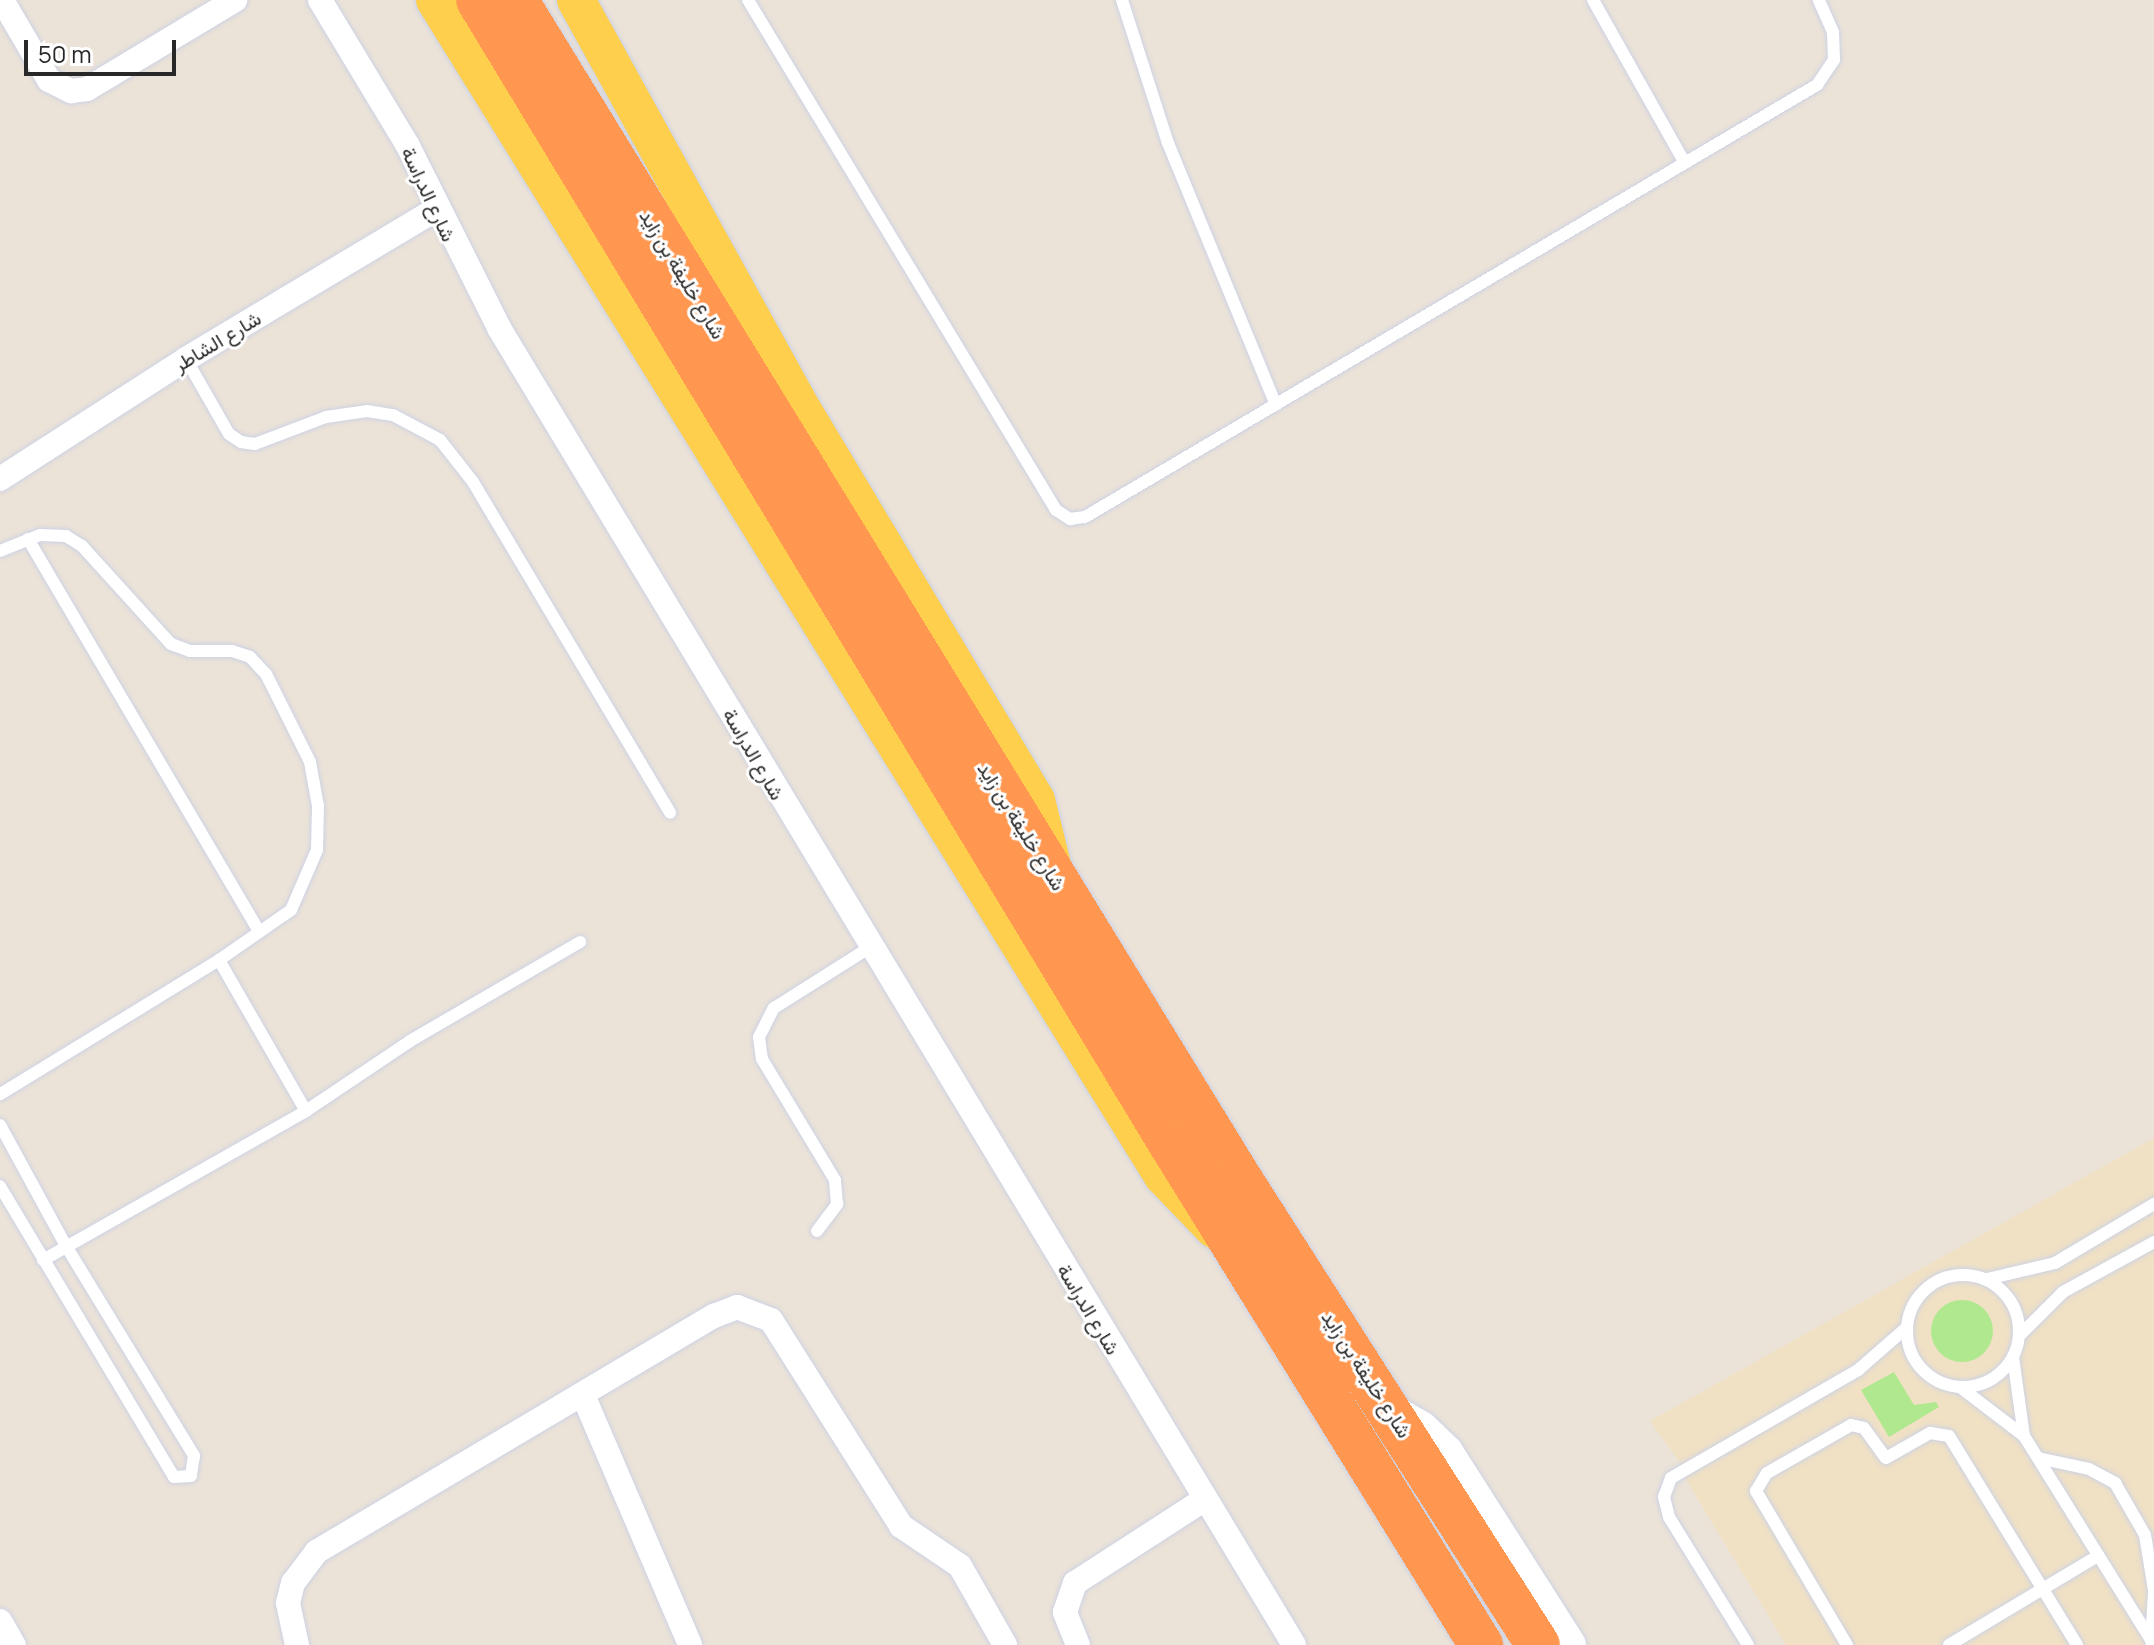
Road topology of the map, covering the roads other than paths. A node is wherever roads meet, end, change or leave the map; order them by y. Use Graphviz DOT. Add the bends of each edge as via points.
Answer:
graph roads {
  1 [pos="2,0"];
  2 [pos="235,0"];
  3 [pos="320,0"];
  4 [pos="435,0"];
  5 [pos="478,0"];
  6 [pos="516,0"];
  7 [pos="576,0"];
  8 [pos="748,0"];
  9 [pos="1122,0"];
  10 [pos="1593,0"];
  11 [pos="1819,0"];
  12 [pos="1685,163"];
  13 [pos="438,208"];
  14 [pos="186,359"];
  15 [pos="1276,405"];
  16 [pos="0,479"];
  17 [pos="28,539"];
  18 [pos="0,551"];
  19 [pos="670,813"];
  20 [pos="1052,875"];
  21 [pos="258,930"];
  22 [pos="580,942"];
  23 [pos="869,948"];
  24 [pos="219,960"];
  25 [pos="0,1094"];
  26 [pos="306,1111"];
  27 [pos="0,1125"];
  28 [pos="0,1186"];
  29 [pos="2154,1204"];
  30 [pos="817,1231"];
  31 [pos="1230,1241"];
  32 [pos="2154,1242"];
  33 [pos="66,1246"];
  34 [pos="43,1260"];
  35 [pos="1987,1279"];
  36 [pos="1906,1328"];
  37 [pos="2019,1336"];
  38 [pos="2013,1357"];
  39 [pos="1960,1387"];
  40 [pos="583,1395"];
  41 [pos="1392,1412"];
  42 [pos="2024,1436"];
  43 [pos="2038,1458"];
  44 [pos="1205,1499"];
  45 [pos="2098,1556"];
  46 [pos="2042,1589"];
  47 [pos="2154,1592"];
  48 [pos="0,1621"];
  49 [pos="2152,1643"];
  50 [pos="14,1645"];
  51 [pos="297,1645"];
  52 [pos="690,1645"];
  53 [pos="1005,1645"];
  54 [pos="1078,1645"];
  55 [pos="1294,1645"];
  56 [pos="1481,1645"];
  57 [pos="1538,1645"];
  58 [pos="1569,1645"];
  59 [pos="1748,1645"];
  60 [pos="1847,1645"];
  61 [pos="1949,1645"];
  62 [pos="2077,1645"];
  1 -- 2 [label="street" via="49,80 71,91 87,89"];
  3 -- 13 [label="street, شارع الدراسة"];
  4 -- 31 [label="main road" via="1163,1176 1186,1206"];
  5 -- 31 [label="highway, شارع خليفة بن زايد"];
  6 -- 20 [label="highway, شارع خليفة بن زايد"];
  7 -- 20 [label="main road" via="796,399 1036,800 1051,849"];
  8 -- 15 [label="lane" via="1056,510 1070,519 1085,517"];
  9 -- 15 [label="lane" via="1168,143"];
  10 -- 12 [label="lane"];
  11 -- 12 [label="lane" via="1833,32 1834,60 1817,85"];
  12 -- 15 [label="lane"];
  13 -- 14 [label="street, شارع الشاطر"];
  13 -- 23 [label="street, شارع الدراسة" via="473,284"];
  14 -- 16 [label="street, شارع الشاطر"];
  14 -- 19 [label="lane" via="229,434 241,442 255,444 326,417 367,411 405,420 440,440 473,482"];
  17 -- 18 [label="lane"];
  17 -- 21 [label="lane"];
  17 -- 21 [label="lane" via="66,536 82,546 171,644 190,651 232,651 250,657 266,674 310,762 317,837 304,886 291,910"];
  20 -- 41 [label="highway, شارع خليفة بن زايد"];
  21 -- 24 [label="lane"];
  22 -- 26 [label="lane" via="410,1041"];
  23 -- 30 [label="lane" via="774,1008 759,1037 762,1059 835,1180 837,1204"];
  23 -- 44 [label="street, شارع الدراسة"];
  24 -- 25 [label="lane"];
  24 -- 26 [label="lane"];
  26 -- 33 [label="lane"];
  27 -- 33 [label="lane"];
  28 -- 34 [label="lane"];
  29 -- 35 [label="lane" via="2055,1263"];
  31 -- 56 [label="highway, شارع خليفة بن زايد"];
  32 -- 37 [label="lane" via="2063,1292"];
  33 -- 34 [label="lane"];
  33 -- 34 [label="lane" via="194,1456 191,1476 174,1477"];
  35 -- 36 [label="lane" via="1960,1274 1933,1282 1914,1302"];
  35 -- 37 [label="lane" via="2015,1309"];
  36 -- 39 [label="lane" via="1921,1369"];
  36 -- 59 [label="lane" via="1858,1370 1671,1478 1664,1497 1669,1517"];
  37 -- 38 [label="lane"];
  38 -- 39 [label="lane" via="1991,1380"];
  38 -- 42 [label="lane"];
  39 -- 42 [label="lane"];
  40 -- 51 [label="street" via="316,1552 302,1566 288,1603"];
  40 -- 52 [label="street"];
  40 -- 53 [label="street" via="725,1310 761,1313 779,1330 901,1526 956,1562"];
  41 -- 57 [label="highway, شارع خليفة بن زايد"];
  41 -- 58 [label="street" via="1421,1428 1446,1452"];
  42 -- 43 [label="lane"];
  43 -- 45 [label="lane"];
  43 -- 47 [label="lane" via="2103,1474 2125,1494 2145,1535"];
  44 -- 54 [label="street" via="1075,1583 1065,1612"];
  44 -- 55 [label="street, شارع الدراسة"];
  45 -- 46 [label="lane"];
  45 -- 49 [label="lane"];
  46 -- 60 [label="lane" via="1949,1436 1930,1433 1886,1458 1864,1428 1851,1425 1767,1473 1756,1491"];
  46 -- 61 [label="lane"];
  46 -- 62 [label="lane"];
  47 -- 49 [label="lane"];
  48 -- 50 [label="street"];
}
